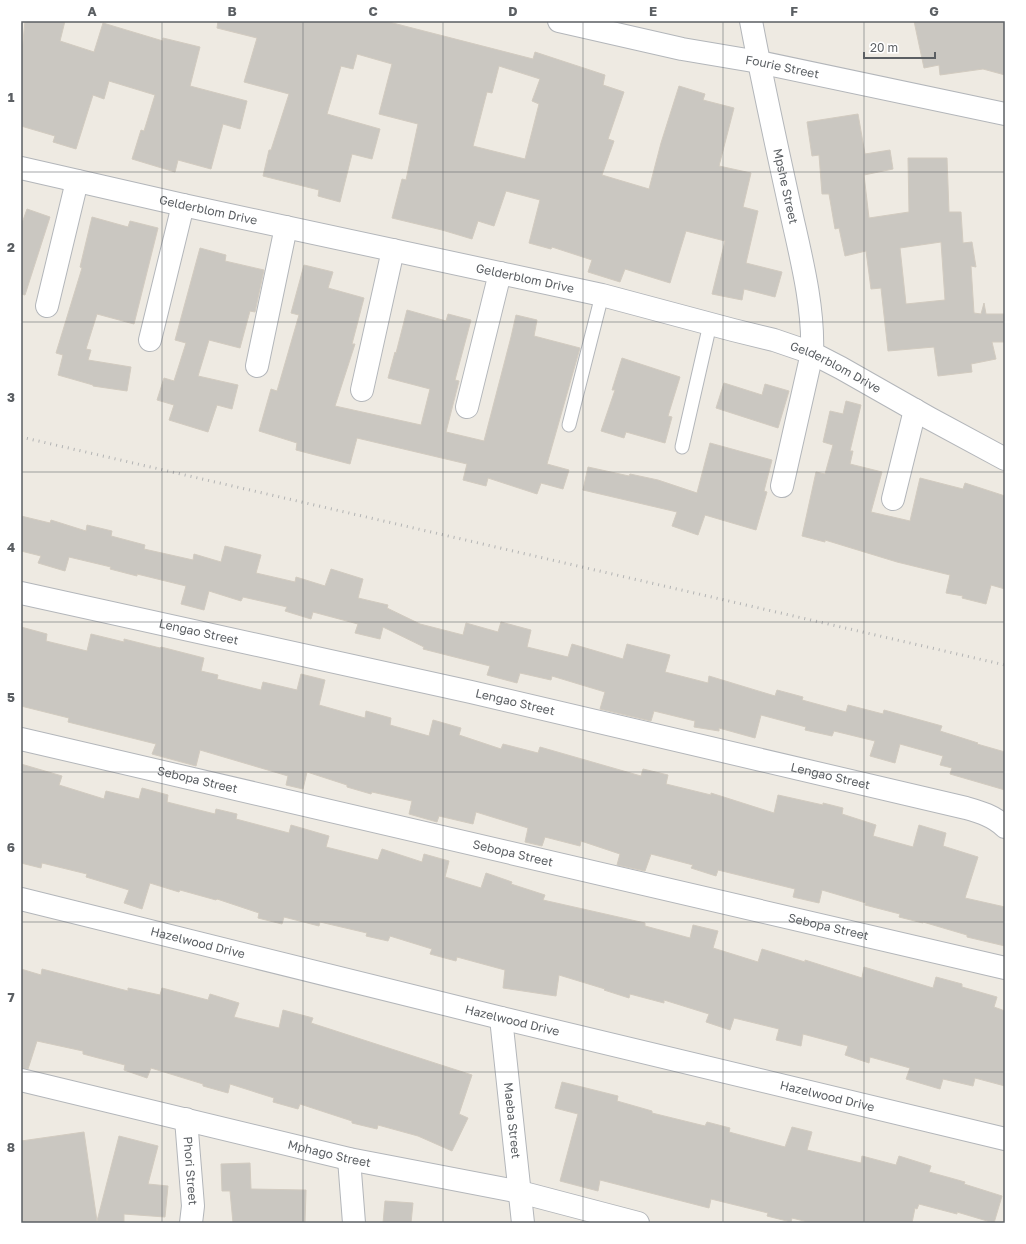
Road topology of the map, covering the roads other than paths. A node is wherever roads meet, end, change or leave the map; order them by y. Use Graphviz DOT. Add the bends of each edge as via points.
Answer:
graph roads {
  1 [pos="559,21"];
  2 [pos="751,21"];
  3 [pos="759,62"];
  4 [pos="1005,114"];
  5 [pos="21,168"];
  6 [pos="76,181"];
  7 [pos="183,205"];
  8 [pos="286,227"];
  9 [pos="393,250"];
  10 [pos="500,273"];
  11 [pos="602,294"];
  12 [pos="47,306"];
  13 [pos="710,324"];
  14 [pos="150,340"];
  15 [pos="812,353"];
  16 [pos="257,366"];
  17 [pos="362,390"];
  18 [pos="467,407"];
  19 [pos="915,410"];
  20 [pos="569,425"];
  21 [pos="682,447"];
  22 [pos="1005,459"];
  23 [pos="782,486"];
  24 [pos="893,499"];
  25 [pos="21,593"];
  26 [pos="21,739"];
  27 [pos="1005,826"];
  28 [pos="21,899"];
  29 [pos="1005,968"];
  30 [pos="501,1018"];
  31 [pos="21,1080"];
  32 [pos="186,1119"];
  33 [pos="1005,1139"];
  34 [pos="348,1159"];
  35 [pos="520,1192"];
  36 [pos="191,1223"];
  37 [pos="354,1223"];
  38 [pos="523,1223"];
  39 [pos="638,1223"];
  1 -- 3 [label="street, Fourie Street" via="682,49"];
  2 -- 3 [label="street, Mpshe Street"];
  3 -- 4 [label="street, Fourie Street"];
  3 -- 15 [label="street, Mpshe Street" via="796,234 808,301"];
  5 -- 6 [label="street, Gelderblom Drive"];
  6 -- 7 [label="street, Gelderblom Drive"];
  6 -- 12 [label="street"];
  7 -- 8 [label="street, Gelderblom Drive"];
  7 -- 14 [label="street"];
  8 -- 9 [label="street, Gelderblom Drive"];
  8 -- 16 [label="street"];
  9 -- 10 [label="street, Gelderblom Drive"];
  9 -- 17 [label="street"];
  10 -- 11 [label="street, Gelderblom Drive"];
  10 -- 18 [label="street"];
  11 -- 13 [label="street, Gelderblom Drive"];
  11 -- 20 [label="lane"];
  13 -- 15 [label="street, Gelderblom Drive" via="774,340"];
  13 -- 21 [label="lane"];
  15 -- 19 [label="street, Gelderblom Drive"];
  15 -- 23 [label="street, Mpshe Street"];
  19 -- 22 [label="street, Gelderblom Drive"];
  19 -- 24 [label="street"];
  25 -- 27 [label="street, Lengao Street" via="471,692 950,805 983,813"];
  26 -- 29 [label="street, Sebopa Street"];
  28 -- 30 [label="street, Hazelwood Drive"];
  30 -- 33 [label="street, Hazelwood Drive"];
  30 -- 35 [label="street, Maeba Street"];
  31 -- 32 [label="street, Mphago Street"];
  32 -- 34 [label="street, Mphago Street"];
  32 -- 36 [label="street, Phori Street" via="193,1206"];
  34 -- 35 [label="street, Mphago Street"];
  34 -- 37 [label="street"];
  35 -- 38 [label="street, Maeba Street"];
  35 -- 39 [label="street, Mphago Street"];
}
